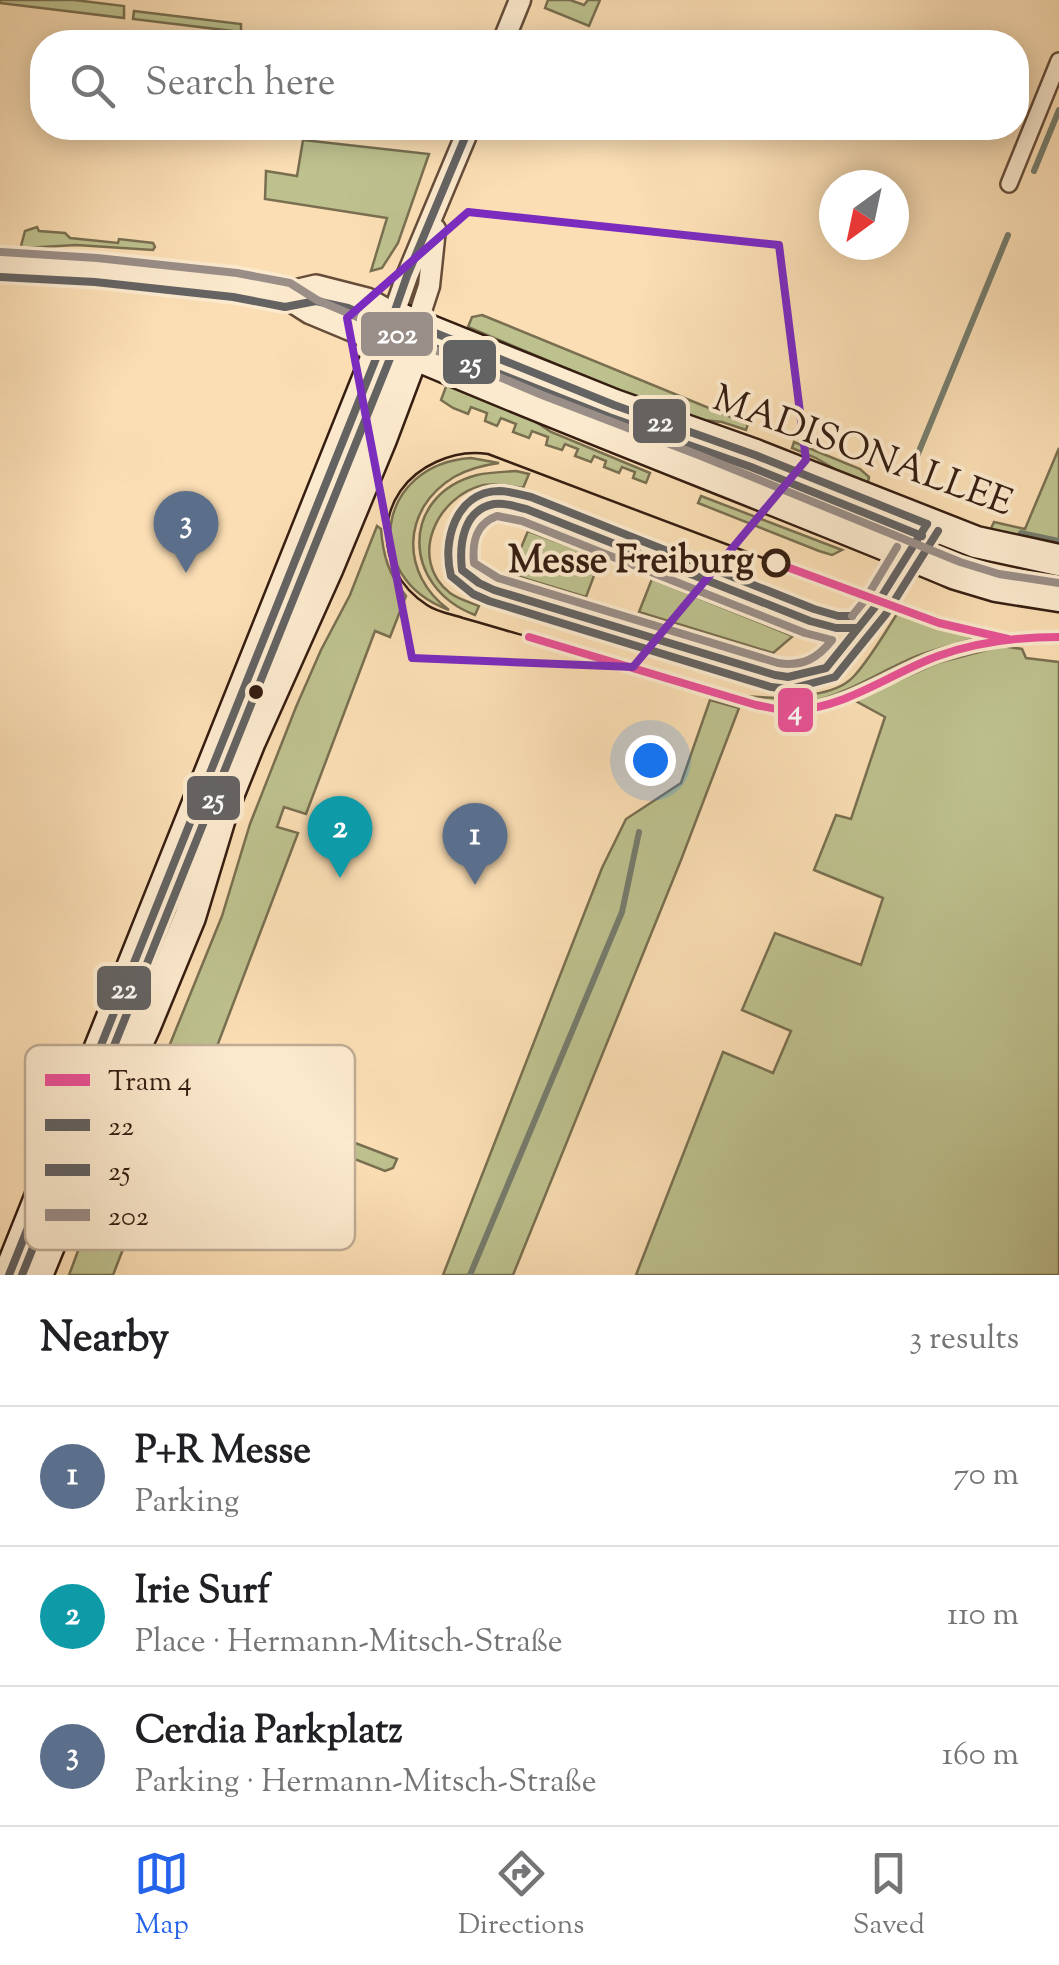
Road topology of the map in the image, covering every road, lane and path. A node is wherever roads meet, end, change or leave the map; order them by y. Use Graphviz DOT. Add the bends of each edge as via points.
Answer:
graph roads {
  1 [pos="520,0"];
  2 [pos="508,30"];
  3 [pos="1059,62"];
  4 [pos="1029,134"];
  5 [pos="465,140"];
  6 [pos="1026,140"];
  7 [pos="1008,184"];
  8 [pos="0,264"];
  9 [pos="401,334"];
  10 [pos="1059,560"];
  11 [pos="1059,596"];
  12 [pos="101,1045"];
  13 [pos="136,1045"];
  14 [pos="25,1235"];
  15 [pos="47,1250"];
  16 [pos="9,1275"];
  17 [pos="37,1275"];
  1 -- 2 [label="street"];
  3 -- 4 [label="street"];
  5 -- 9 [label="street" via="438,207 428,286"];
  6 -- 7 [label="street"];
  8 -- 9 [label="street" via="286,295 316,288 367,301"];
  9 -- 10 [label="main road, MADISONALLEE" via="755,455 976,542"];
  9 -- 11 [label="main road, MADISONALLEE" via="537,407 956,574"];
  9 -- 12 [label="main road"];
  9 -- 13 [label="main road" via="381,440 274,682"];
  14 -- 16 [label="main road"];
  15 -- 17 [label="main road"];
}
